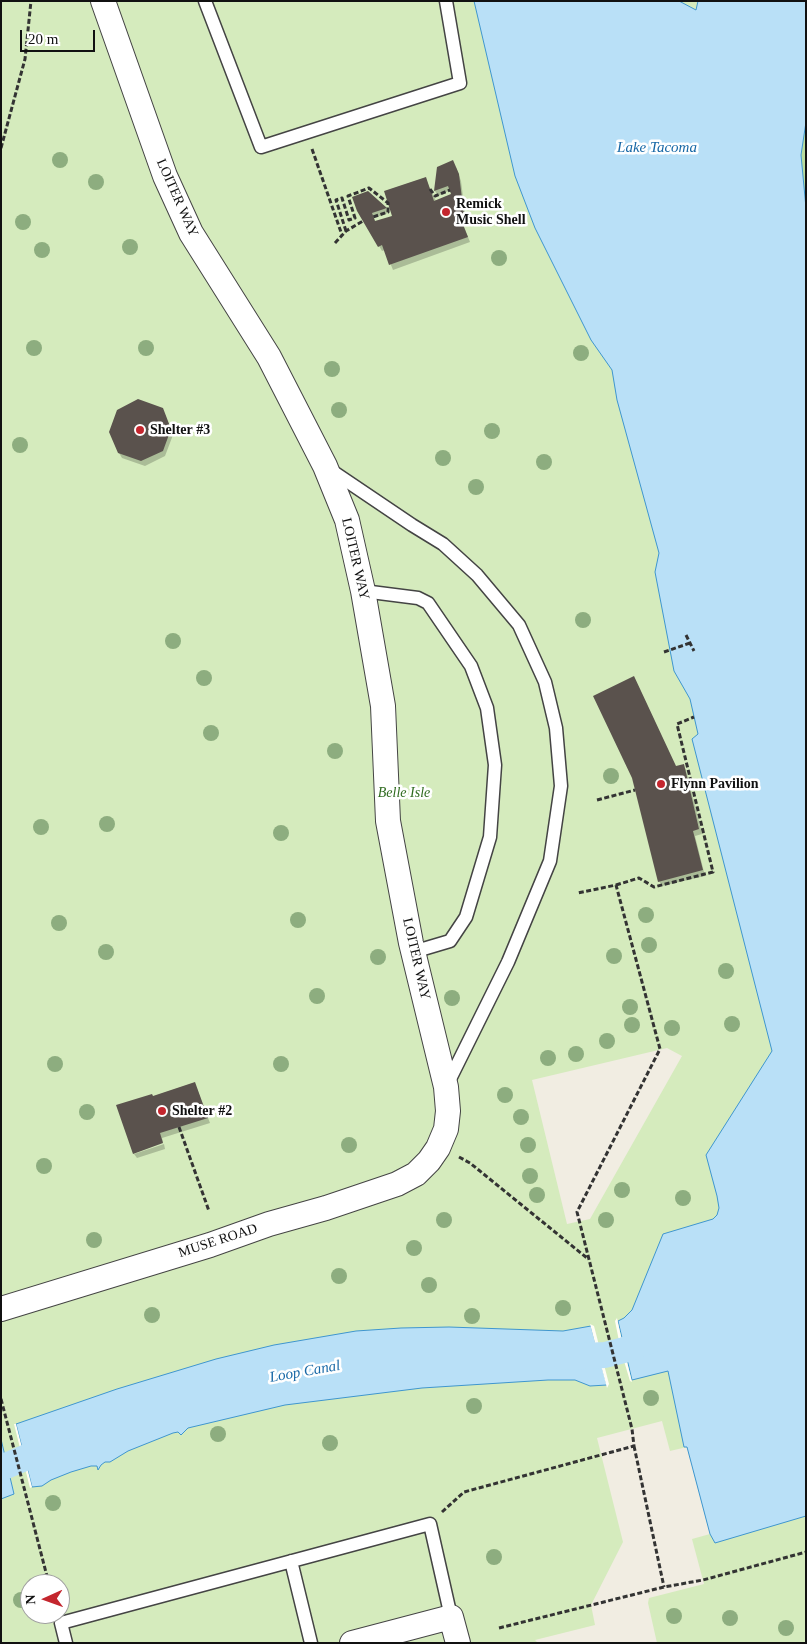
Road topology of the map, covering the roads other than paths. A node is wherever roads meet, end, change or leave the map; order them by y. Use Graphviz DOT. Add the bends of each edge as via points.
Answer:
graph roads {
  1 [pos="103,1"];
  2 [pos="205,1"];
  3 [pos="446,1"];
  4 [pos="325,466"];
  5 [pos="363,591"];
  6 [pos="413,952"];
  7 [pos="446,1087"];
  8 [pos="429,1161"];
  9 [pos="1,1309"];
  10 [pos="291,1561"];
  11 [pos="451,1617"];
  12 [pos="66,1643"];
  13 [pos="311,1643"];
  14 [pos="352,1643"];
  15 [pos="458,1643"];
  1 -- 4 [label="street, LOITER WAY" via="165,176 191,233 269,357"];
  2 -- 3 [label="lane" via="261,147 460,83"];
  4 -- 5 [label="street, LOITER WAY" via="347,520"];
  4 -- 7 [label="lane" via="443,544 477,575 519,625 545,682 556,728 561,786 550,861 508,962"];
  5 -- 6 [label="street, LOITER WAY" via="383,706 388,821"];
  5 -- 6 [label="lane" via="418,598 428,603 471,666 487,708 494,765 488,846 466,917 450,941"];
  6 -- 7 [label="street, LOITER WAY"];
  7 -- 8 [label="street, LOITER WAY" via="446,1129"];
  8 -- 9 [label="street, MUSE ROAD" via="416,1174 397,1184"];
  10 -- 11 [label="lane" via="430,1524"];
  10 -- 12 [label="lane" via="61,1623"];
  10 -- 13 [label="lane"];
  11 -- 14 [label="street"];
  11 -- 15 [label="street"];
}
